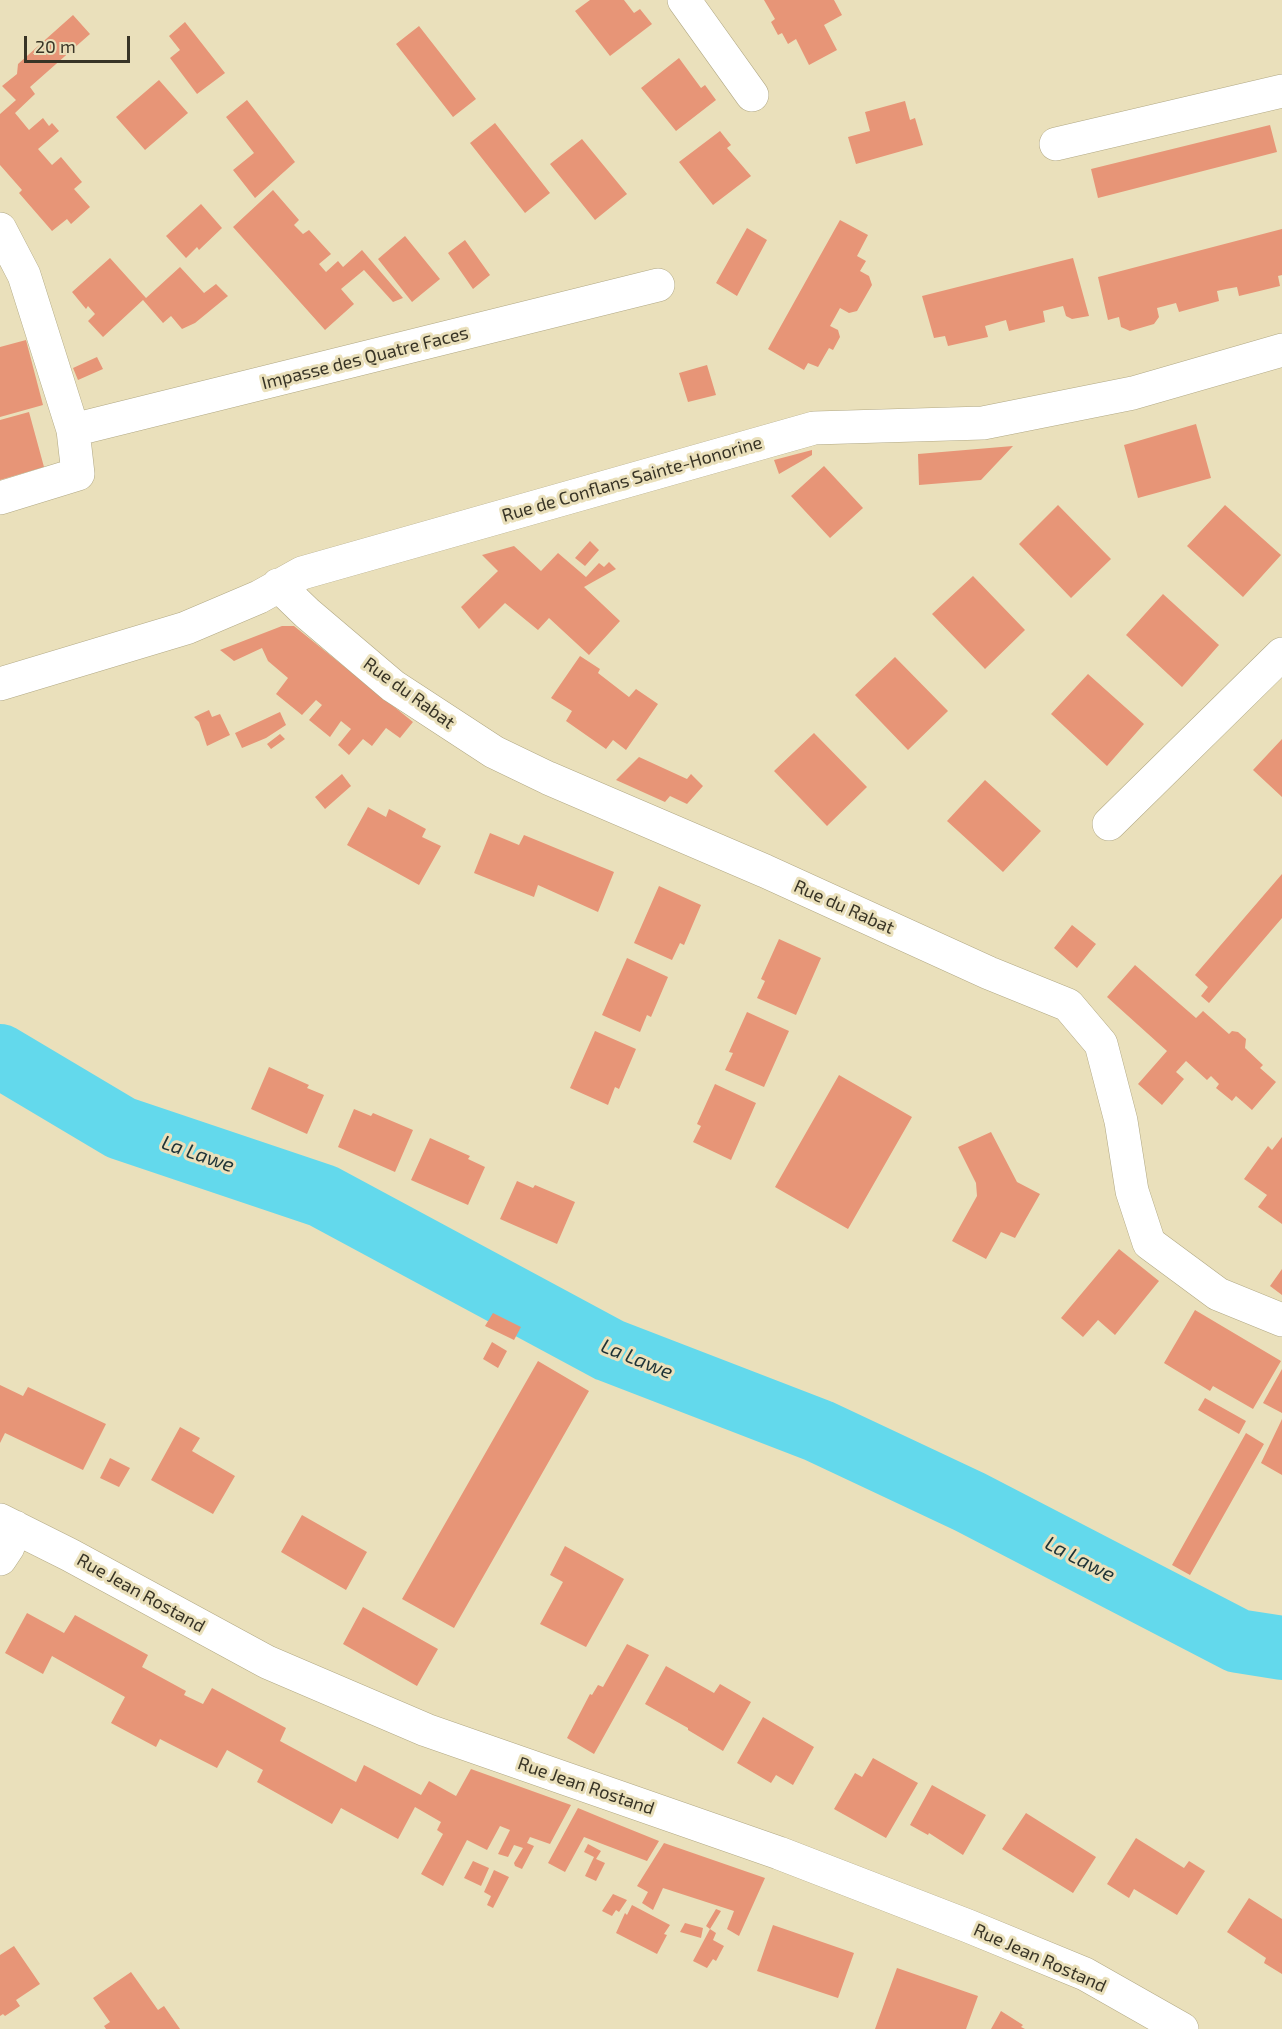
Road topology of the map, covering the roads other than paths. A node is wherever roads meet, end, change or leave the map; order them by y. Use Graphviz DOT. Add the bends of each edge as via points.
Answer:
graph roads {
  1 [pos="684,0"];
  2 [pos="1282,91"];
  3 [pos="752,95"];
  4 [pos="1056,144"];
  5 [pos="0,229"];
  6 [pos="658,285"];
  7 [pos="1282,350"];
  8 [pos="73,430"];
  9 [pos="0,498"];
  10 [pos="278,585"];
  11 [pos="1282,654"];
  12 [pos="0,684"];
  13 [pos="1109,824"];
  14 [pos="1282,1320"];
  15 [pos="7,1523"];
  16 [pos="0,1558"];
  17 [pos="1182,2029"];
  1 -- 3 [label="street"];
  2 -- 4 [label="street"];
  5 -- 8 [label="street" via="24,275"];
  6 -- 8 [label="street, Impasse des Quatre Faces"];
  7 -- 10 [label="street, Rue de Conflans Sainte-Honorine" via="1133,393 983,423 814,428 329,565"];
  8 -- 9 [label="street" via="78,474"];
  10 -- 12 [label="street, Rue de Conflans Sainte-Honorine" via="186,628"];
  10 -- 14 [label="street, Rue du Rabat" via="393,686 494,752 1068,1005 1101,1044 1121,1121 1132,1191 1149,1243 1218,1293"];
  11 -- 13 [label="street"];
  15 -- 16 [label="street" via="8,1547"];
  15 -- 17 [label="street, Rue Jean Rostand" via="278,1666 426,1730 779,1853 968,1926 1085,1974"];
}
